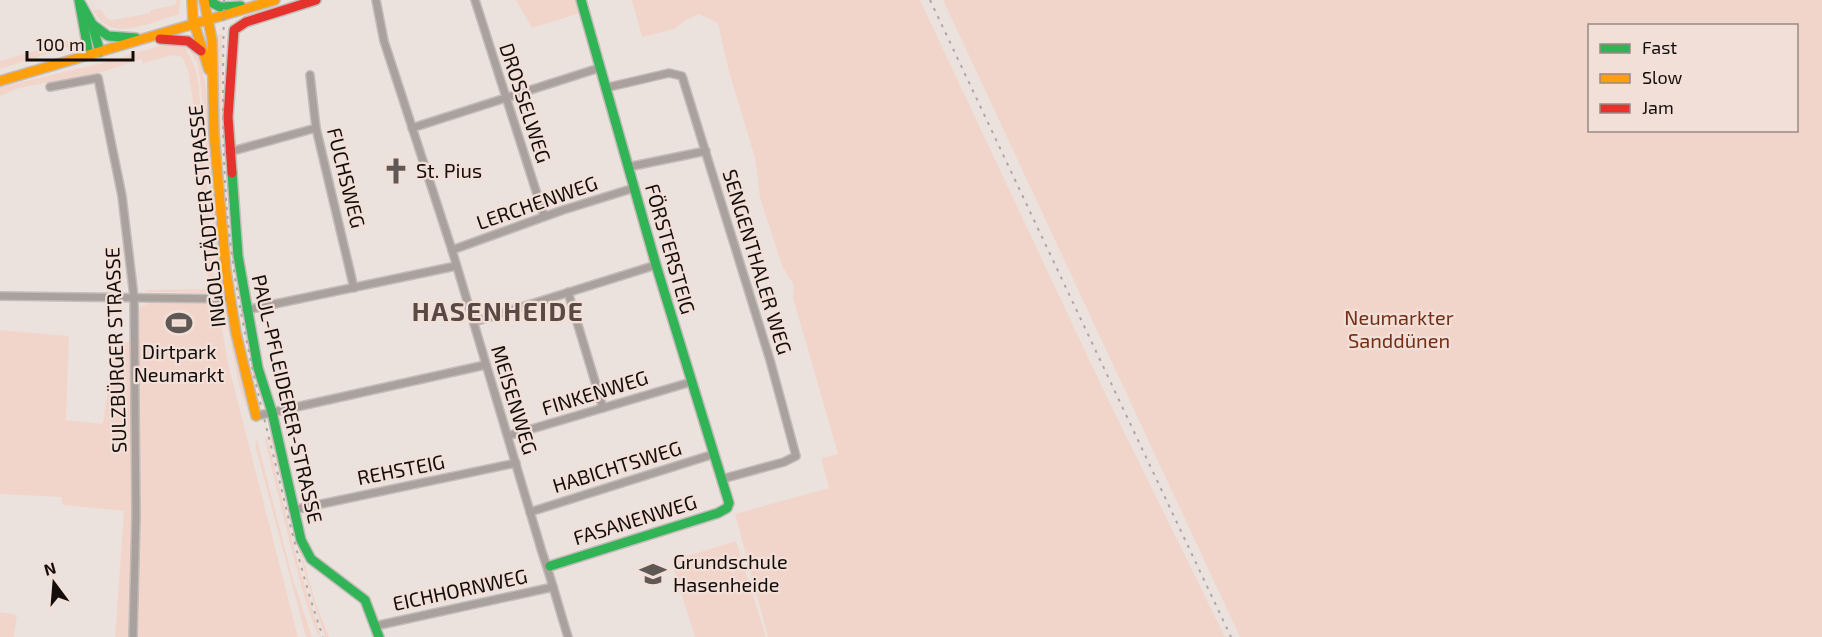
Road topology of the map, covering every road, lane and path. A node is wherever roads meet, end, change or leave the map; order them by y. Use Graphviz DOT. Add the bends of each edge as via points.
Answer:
graph roads {
  1 [pos="192,0"];
  2 [pos="205,0"];
  3 [pos="275,0"];
  4 [pos="316,0"];
  5 [pos="376,0"];
  6 [pos="475,0"];
  7 [pos="581,0"];
  8 [pos="80,1"];
  9 [pos="261,4"];
  10 [pos="208,21"];
  11 [pos="92,24"];
  12 [pos="194,25"];
  13 [pos="153,37"];
  14 [pos="140,41"];
  15 [pos="100,52"];
  16 [pos="203,53"];
  17 [pos="89,55"];
  18 [pos="599,68"];
  19 [pos="310,75"];
  20 [pos="0,81"];
  21 [pos="212,82"];
  22 [pos="50,87"];
  23 [pos="605,88"];
  24 [pos="506,98"];
  25 [pos="316,128"];
  26 [pos="412,128"];
  27 [pos="706,151"];
  28 [pos="229,152"];
  29 [pos="628,167"];
  30 [pos="634,188"];
  31 [pos="544,216"];
  32 [pos="452,250"];
  33 [pos="656,265"];
  34 [pos="456,266"];
  35 [pos="354,288"];
  36 [pos="568,292"];
  37 [pos="0,296"];
  38 [pos="134,297"];
  39 [pos="231,299"];
  40 [pos="246,310"];
  41 [pos="474,322"];
  42 [pos="485,364"];
  43 [pos="691,382"];
  44 [pos="603,408"];
  45 [pos="272,412"];
  46 [pos="256,416"];
  47 [pos="508,436"];
  48 [pos="714,454"];
  49 [pos="516,463"];
  50 [pos="722,479"];
  51 [pos="729,507"];
  52 [pos="293,510"];
  53 [pos="530,512"];
  54 [pos="550,566"];
  55 [pos="553,587"];
  56 [pos="375,626"];
  57 [pos="133,637"];
  58 [pos="379,637"];
  59 [pos="568,637"];
  1 -- 12 [label="street, INGOLSTÄDTER STRASSE"];
  2 -- 9 [label="street" via="224,8"];
  2 -- 10 [label="street, INGOLSTÄDTER STRASSE"];
  3 -- 9 [label="street"];
  4 -- 28 [label="street, PAUL-PFLEIDERER-STRASSE" via="246,21 234,30 229,70"];
  5 -- 26 [label="street, MEISENWEG" via="384,41"];
  6 -- 24 [label="street, DROSSELWEG"];
  7 -- 18 [label="street, FÖRSTERSTEIG"];
  8 -- 11 [label="street"];
  8 -- 17 [label="street"];
  9 -- 10 [label="street"];
  10 -- 12 [label="street"];
  10 -- 21 [label="street, INGOLSTÄDTER STRASSE"];
  11 -- 13 [label="street" via="112,37"];
  11 -- 15 [label="street"];
  12 -- 13 [label="street"];
  12 -- 16 [label="street, INGOLSTÄDTER STRASSE"];
  13 -- 14 [label="street"];
  14 -- 15 [label="street"];
  14 -- 16 [label="street" via="181,38 195,43"];
  15 -- 17 [label="street"];
  16 -- 21 [label="street, INGOLSTÄDTER STRASSE"];
  17 -- 20 [label="street"];
  18 -- 23 [label="street, FÖRSTERSTEIG"];
  18 -- 24 [label="street"];
  19 -- 25 [label="street, FUCHSWEG"];
  21 -- 39 [label="street, INGOLSTÄDTER STRASSE"];
  22 -- 38 [label="street, SULZBÜRGER STRASSE" via="98,78 121,187"];
  23 -- 27 [label="street, SENGENTHALER WEG" via="669,74 682,76"];
  23 -- 29 [label="street, FÖRSTERSTEIG"];
  24 -- 26 [label="street"];
  24 -- 31 [label="street, DROSSELWEG"];
  25 -- 28 [label="street"];
  25 -- 35 [label="street, FUCHSWEG"];
  26 -- 32 [label="street, MEISENWEG"];
  27 -- 29 [label="street"];
  27 -- 50 [label="street, SENGENTHALER WEG" via="796,449 795,458"];
  28 -- 40 [label="street, PAUL-PFLEIDERER-STRASSE"];
  29 -- 30 [label="street, FÖRSTERSTEIG"];
  30 -- 31 [label="street, LERCHENWEG"];
  30 -- 33 [label="street, FÖRSTERSTEIG"];
  31 -- 32 [label="street, LERCHENWEG"];
  32 -- 34 [label="street, MEISENWEG"];
  33 -- 36 [label="street"];
  33 -- 43 [label="street, FÖRSTERSTEIG"];
  34 -- 35 [label="street"];
  34 -- 41 [label="street, MEISENWEG"];
  35 -- 40 [label="street"];
  36 -- 41 [label="street"];
  36 -- 44 [label="street"];
  37 -- 38 [label="street"];
  38 -- 39 [label="street"];
  38 -- 57 [label="street, SULZBÜRGER STRASSE"];
  39 -- 46 [label="street, INGOLSTÄDTER STRASSE"];
  40 -- 45 [label="street, PAUL-PFLEIDERER-STRASSE"];
  41 -- 42 [label="street, MEISENWEG"];
  42 -- 45 [label="street"];
  42 -- 47 [label="street, MEISENWEG"];
  43 -- 44 [label="street, FINKENWEG"];
  43 -- 48 [label="street, FÖRSTERSTEIG"];
  44 -- 47 [label="street, FINKENWEG"];
  45 -- 46 [label="street"];
  45 -- 52 [label="street, PAUL-PFLEIDERER-STRASSE"];
  47 -- 49 [label="street, MEISENWEG"];
  48 -- 50 [label="street, FÖRSTERSTEIG"];
  48 -- 53 [label="street, HABICHTSWEG"];
  49 -- 52 [label="street, REHSTEIG"];
  49 -- 53 [label="street, MEISENWEG"];
  50 -- 51 [label="street, FÖRSTERSTEIG"];
  51 -- 54 [label="street, FASANENWEG"];
  52 -- 56 [label="street, PAUL-PFLEIDERER-STRASSE" via="309,556 362,596"];
  53 -- 54 [label="street, MEISENWEG"];
  54 -- 55 [label="street, MEISENWEG"];
  55 -- 56 [label="street, EICHHORNWEG"];
  55 -- 59 [label="street, MEISENWEG"];
  56 -- 58 [label="street, PAUL-PFLEIDERER-STRASSE"];
}
